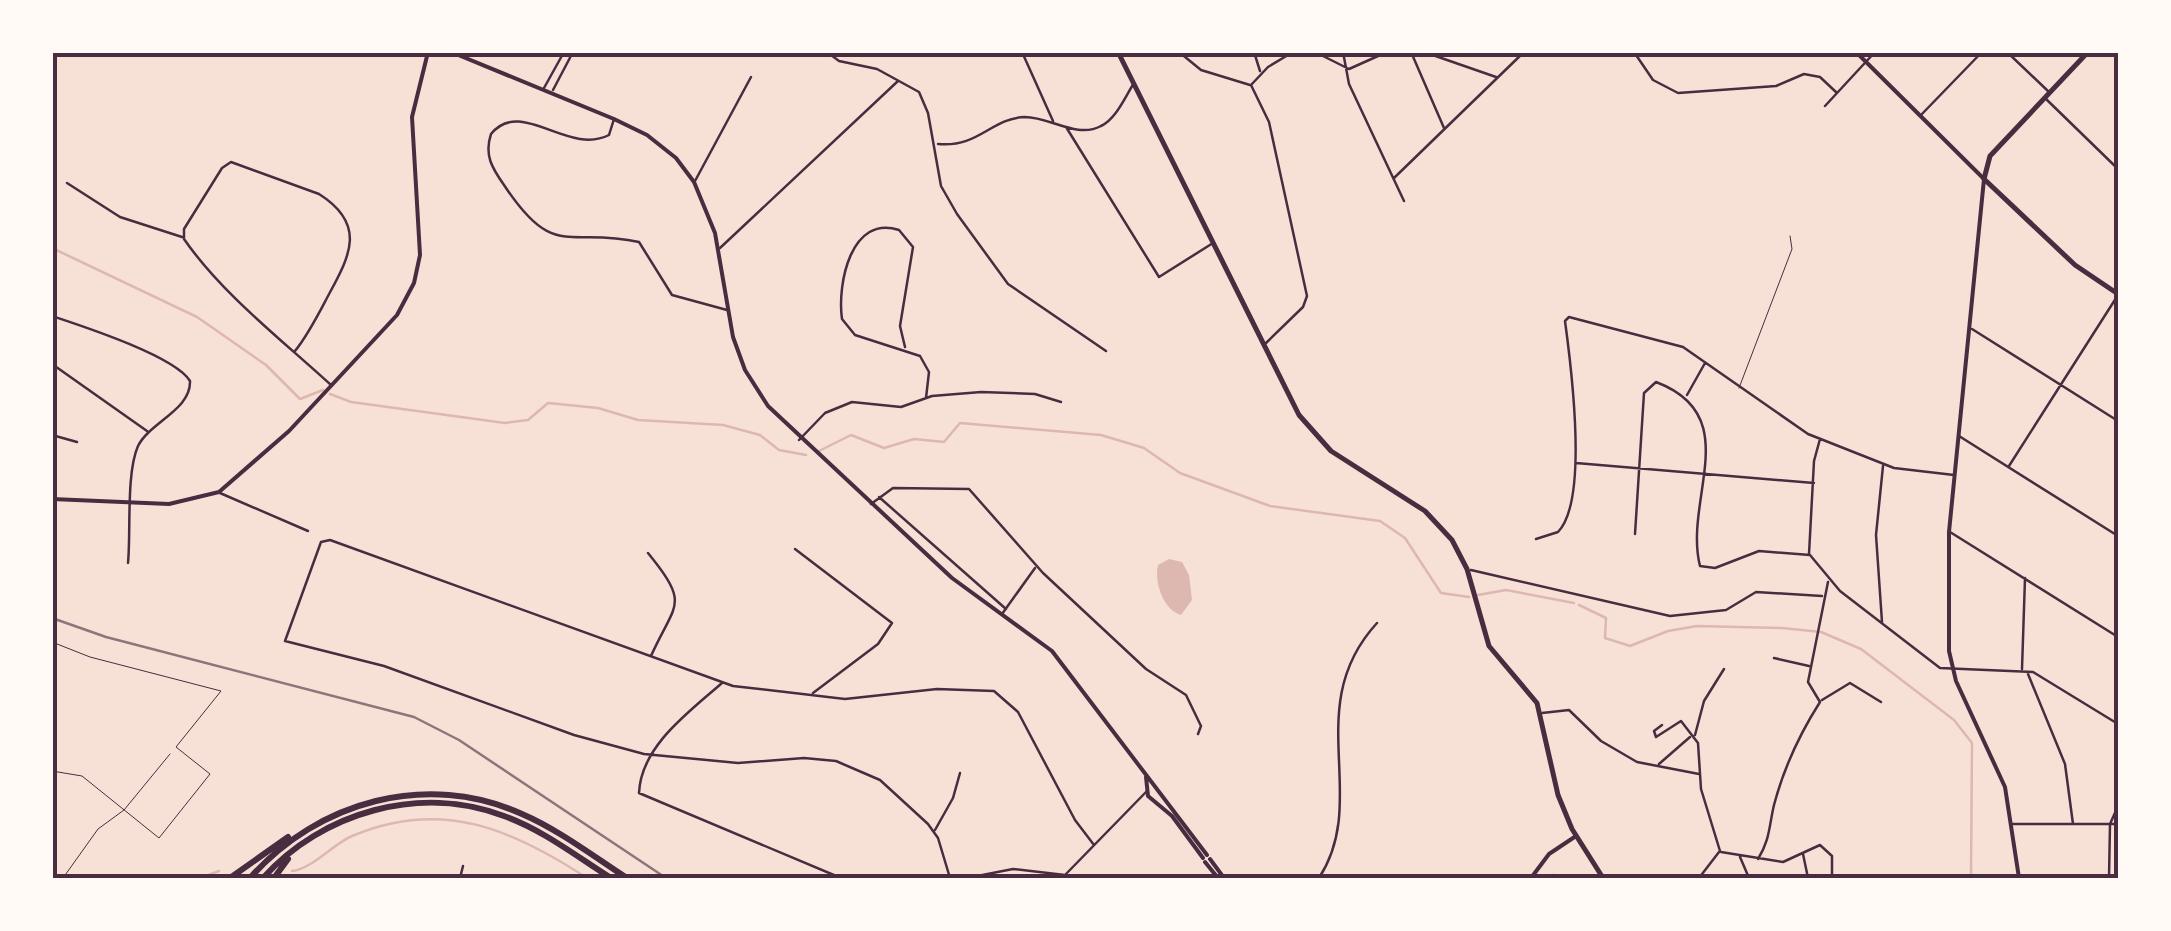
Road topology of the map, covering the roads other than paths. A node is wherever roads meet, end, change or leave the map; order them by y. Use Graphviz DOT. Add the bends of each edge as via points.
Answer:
graph roads {
  1 [pos="428,52"];
  2 [pos="451,52"];
  3 [pos="564,52"];
  4 [pos="573,52"];
  5 [pos="826,52"];
  6 [pos="1022,52"];
  7 [pos="1118,52"];
  8 [pos="1179,52"];
  9 [pos="1254,52"];
  10 [pos="1293,52"];
  11 [pos="1314,52"];
  12 [pos="1343,52"];
  13 [pos="1387,52"];
  14 [pos="1411,52"];
  15 [pos="1424,52"];
  16 [pos="1524,52"];
  17 [pos="1634,52"];
  18 [pos="1856,52"];
  19 [pos="1875,52"];
  20 [pos="1982,52"];
  21 [pos="2007,52"];
  22 [pos="2088,52"];
  23 [pos="1865,63"];
  24 [pos="1345,68"];
  25 [pos="1262,72"];
  26 [pos="751,76"];
  27 [pos="1498,77"];
  28 [pos="899,80"];
  29 [pos="1134,82"];
  30 [pos="1251,85"];
  31 [pos="544,88"];
  32 [pos="552,92"];
  33 [pos="1837,93"];
  34 [pos="2047,95"];
  35 [pos="1825,106"];
  36 [pos="1920,116"];
  37 [pos="614,119"];
  38 [pos="1053,122"];
  39 [pos="1066,127"];
  40 [pos="1445,129"];
  41 [pos="935,143"];
  42 [pos="2118,169"];
  43 [pos="1394,178"];
  44 [pos="1984,179"];
  45 [pos="694,182"];
  46 [pos="67,183"];
  47 [pos="1404,202"];
  48 [pos="183,236"];
  49 [pos="1790,236"];
  50 [pos="1214,242"];
  51 [pos="720,248"];
  52 [pos="2118,294"];
  53 [pos="728,310"];
  54 [pos="52,316"];
  55 [pos="1970,327"];
  56 [pos="1262,346"];
  57 [pos="905,348"];
  58 [pos="295,351"];
  59 [pos="1106,351"];
  60 [pos="1705,362"];
  61 [pos="52,364"];
  62 [pos="2060,384"];
  63 [pos="332,386"];
  64 [pos="1739,388"];
  65 [pos="1686,396"];
  66 [pos="926,398"];
  67 [pos="1061,402"];
  68 [pos="2118,421"];
  69 [pos="148,432"];
  70 [pos="52,435"];
  71 [pos="1959,436"];
  72 [pos="1820,439"];
  73 [pos="800,440"];
  74 [pos="77,442"];
  75 [pos="1573,463"];
  76 [pos="1883,464"];
  77 [pos="2009,466"];
  78 [pos="1639,468"];
  79 [pos="1703,473"];
  80 [pos="1955,475"];
  81 [pos="1814,483"];
  82 [pos="219,492"];
  83 [pos="878,496"];
  84 [pos="52,499"];
  85 [pos="133,503"];
  86 [pos="870,504"];
  87 [pos="308,531"];
  88 [pos="1950,532"];
  89 [pos="1635,534"];
  90 [pos="2118,536"];
  91 [pos="1536,539"];
  92 [pos="795,549"];
  93 [pos="648,552"];
  94 [pos="1810,555"];
  95 [pos="128,563"];
  96 [pos="1036,566"];
  97 [pos="1466,569"];
  98 [pos="2024,578"];
  99 [pos="1829,579"];
  100 [pos="1822,596"];
  101 [pos="1006,609"];
  102 [pos="1002,615"];
  103 [pos="1378,623"];
  104 [pos="1882,624"];
  105 [pos="2118,627"];
  106 [pos="2116,636"];
  107 [pos="52,642"];
  108 [pos="651,658"];
  109 [pos="1774,658"];
  110 [pos="1811,666"];
  111 [pos="1724,669"];
  112 [pos="1952,670"];
  113 [pos="2022,670"];
  114 [pos="2028,671"];
  115 [pos="723,682"];
  116 [pos="813,694"];
  117 [pos="1821,700"];
  118 [pos="1881,702"];
  119 [pos="1541,714"];
  120 [pos="2118,724"];
  121 [pos="1662,725"];
  122 [pos="1198,734"];
  123 [pos="1694,735"];
  124 [pos="170,754"];
  125 [pos="652,755"];
  126 [pos="1659,764"];
  127 [pos="52,771"];
  128 [pos="960,773"];
  129 [pos="1699,774"];
  130 [pos="1150,788"];
  131 [pos="1161,794"];
  132 [pos="1153,799"];
  133 [pos="1136,802"];
  134 [pos="2118,806"];
  135 [pos="124,810"];
  136 [pos="2012,824"];
  137 [pos="2073,824"];
  138 [pos="2110,824"];
  139 [pos="2118,824"];
  140 [pos="308,828"];
  141 [pos="934,831"];
  142 [pos="1576,836"];
  143 [pos="299,845"];
  144 [pos="1094,846"];
  145 [pos="1720,851"];
  146 [pos="1803,852"];
  147 [pos="1740,855"];
  148 [pos="1206,859"];
  149 [pos="1758,859"];
  150 [pos="462,866"];
  151 [pos="57,877"];
  152 [pos="230,878"];
  153 [pos="250,878"];
  154 [pos="263,878"];
  155 [pos="274,878"];
  156 [pos="392,878"];
  157 [pos="406,878"];
  158 [pos="460,878"];
  159 [pos="610,878"];
  160 [pos="626,878"];
  161 [pos="841,878"];
  162 [pos="896,878"];
  163 [pos="910,878"];
  164 [pos="950,878"];
  165 [pos="967,878"];
  166 [pos="1221,878"];
  167 [pos="1319,878"];
  168 [pos="1531,878"];
  169 [pos="1604,878"];
  170 [pos="1699,878"];
  171 [pos="1749,878"];
  172 [pos="1808,878"];
  173 [pos="1832,878"];
  174 [pos="2018,878"];
  175 [pos="2108,878"];
  1 -- 63 [label="main road" via="412,117 418,270 398,315"];
  2 -- 31 [label="main road"];
  3 -- 31 [label="street"];
  4 -- 32 [label="street"];
  5 -- 28 [label="street"];
  6 -- 38 [label="street"];
  7 -- 29 [label="main road"];
  8 -- 30 [label="street" via="1201,70"];
  9 -- 25 [label="street"];
  10 -- 25 [label="street"];
  11 -- 24 [label="street"];
  12 -- 24 [label="street"];
  13 -- 24 [label="street"];
  14 -- 40 [label="street"];
  15 -- 27 [label="street"];
  16 -- 27 [label="street"];
  17 -- 33 [label="street" via="1653,80 1678,93 1776,86 1804,74"];
  18 -- 23 [label="main road"];
  19 -- 23 [label="street"];
  20 -- 36 [label="street"];
  21 -- 34 [label="street"];
  22 -- 34 [label="main road"];
  23 -- 33 [label="street"];
  23 -- 36 [label="main road"];
  24 -- 43 [label="street"];
  25 -- 30 [label="street"];
  26 -- 45 [label="street"];
  27 -- 40 [label="street"];
  28 -- 41 [label="street" via="925,100"];
  28 -- 51 [label="street"];
  29 -- 39 [label="street" via="1103,126"];
  29 -- 50 [label="main road"];
  30 -- 56 [label="street" via="1270,122 1307,298"];
  31 -- 32 [label="main road"];
  32 -- 37 [label="main road"];
  33 -- 35 [label="street"];
  34 -- 42 [label="street"];
  34 -- 44 [label="main road" via="1990,156"];
  36 -- 44 [label="main road"];
  37 -- 45 [label="main road" via="666,149"];
  37 -- 53 [label="street" via="609,135 588,141 506,120 492,134 488,161 536,226 557,235 639,242 672,295"];
  38 -- 39 [label="street"];
  38 -- 41 [label="street" via="1019,118 967,144"];
  39 -- 50 [label="street" via="1160,277"];
  40 -- 43 [label="street"];
  41 -- 59 [label="street" via="944,195 1004,280"];
  43 -- 47 [label="street"];
  44 -- 52 [label="main road" via="2075,264"];
  44 -- 55 [label="main road"];
  45 -- 51 [label="main road"];
  46 -- 48 [label="street" via="120,217"];
  48 -- 58 [label="street"];
  48 -- 58 [label="street" via="222,168 232,162 331,203 350,234 351,255"];
  49 -- 64 [label="lane" via="1788,262"];
  50 -- 56 [label="main road"];
  51 -- 53 [label="main road"];
  52 -- 62 [label="street"];
  53 -- 73 [label="main road" via="760,396"];
  54 -- 69 [label="street" via="186,374 188,396"];
  55 -- 62 [label="street"];
  55 -- 71 [label="main road"];
  56 -- 97 [label="main road" via="1312,432 1433,517"];
  57 -- 57 [label="street" via="856,335 841,308 854,248 862,235 889,227 912,244 900,326"];
  57 -- 66 [label="street" via="926,363"];
  58 -- 63 [label="street"];
  60 -- 64 [label="street"];
  60 -- 65 [label="street"];
  60 -- 75 [label="street" via="1666,340 1565,320 1575,404"];
  61 -- 69 [label="street"];
  62 -- 68 [label="street"];
  62 -- 77 [label="street"];
  63 -- 82 [label="main road"];
  64 -- 72 [label="street"];
  65 -- 78 [label="street" via="1653,382 1646,388"];
  65 -- 79 [label="street" via="1704,424"];
  66 -- 67 [label="street" via="982,392"];
  66 -- 73 [label="street" via="900,407 837,406"];
  69 -- 85 [label="street" via="135,455"];
  70 -- 74 [label="street"];
  71 -- 77 [label="street"];
  71 -- 80 [label="main road"];
  72 -- 76 [label="street"];
  72 -- 81 [label="street"];
  73 -- 86 [label="main road"];
  75 -- 78 [label="street"];
  75 -- 91 [label="street" via="1568,519 1554,534"];
  76 -- 80 [label="street"];
  76 -- 104 [label="street" via="1876,536"];
  77 -- 90 [label="street"];
  78 -- 79 [label="street"];
  78 -- 89 [label="street"];
  79 -- 81 [label="street"];
  79 -- 94 [label="street" via="1700,566 1715,568 1753,552"];
  80 -- 88 [label="main road"];
  81 -- 94 [label="street"];
  82 -- 85 [label="main road" via="180,504"];
  82 -- 87 [label="street"];
  83 -- 86 [label="street"];
  83 -- 96 [label="street" via="900,487 970,489"];
  83 -- 101 [label="street"];
  84 -- 85 [label="main road"];
  85 -- 95 [label="street"];
  86 -- 102 [label="main road"];
  88 -- 98 [label="street"];
  88 -- 112 [label="main road"];
  92 -- 116 [label="street" via="892,623 886,636"];
  93 -- 108 [label="street" via="670,581 676,602"];
  94 -- 99 [label="street"];
  96 -- 101 [label="street"];
  96 -- 122 [label="street" via="1146,669 1188,698 1201,726"];
  97 -- 100 [label="street" via="1670,616 1726,610 1756,592"];
  97 -- 119 [label="main road" via="1489,646"];
  98 -- 106 [label="street"];
  98 -- 113 [label="street"];
  99 -- 100 [label="street"];
  99 -- 104 [label="street"];
  100 -- 110 [label="street"];
  101 -- 102 [label="street"];
  102 -- 130 [label="main road" via="1064,663"];
  103 -- 167 [label="street" via="1356,650 1340,688 1337,844"];
  104 -- 112 [label="street"];
  105 -- 106 [label="street"];
  107 -- 135 [label="lane" via="221,691 176,747 210,774 174,820 158,838"];
  108 -- 115 [label="street"];
  108 -- 125 [label="street" via="322,540 285,641 384,666 574,735"];
  109 -- 110 [label="street"];
  110 -- 117 [label="street" via="1808,686"];
  111 -- 123 [label="street"];
  112 -- 113 [label="street"];
  112 -- 136 [label="main road" via="2004,787"];
  113 -- 114 [label="street"];
  114 -- 120 [label="street"];
  114 -- 137 [label="street" via="2065,764"];
  115 -- 116 [label="street"];
  115 -- 125 [label="street" via="676,723"];
  116 -- 144 [label="street" via="845,699 937,689 1000,693 1018,712"];
  117 -- 118 [label="street" via="1850,683"];
  117 -- 149 [label="street" via="1794,745 1770,840"];
  119 -- 126 [label="street" via="1569,710 1605,744 1636,762"];
  119 -- 142 [label="main road" via="1558,795"];
  121 -- 123 [label="street" via="1656,737 1681,721"];
  123 -- 126 [label="street"];
  123 -- 129 [label="street"];
  124 -- 135 [label="lane"];
  125 -- 141 [label="street" via="738,763 830,759 880,780"];
  125 -- 161 [label="street" via="642,796"];
  126 -- 129 [label="street"];
  127 -- 135 [label="lane" via="78,774"];
  128 -- 141 [label="street"];
  129 -- 145 [label="street"];
  130 -- 131 [label="main road"];
  130 -- 132 [label="main road"];
  130 -- 133 [label="street"];
  131 -- 132 [label="main road"];
  131 -- 148 [label="main road"];
  132 -- 133 [label="street"];
  132 -- 148 [label="main road"];
  133 -- 144 [label="street"];
  134 -- 138 [label="street"];
  135 -- 151 [label="lane" via="98,828"];
  136 -- 137 [label="street"];
  136 -- 174 [label="main road"];
  137 -- 138 [label="street"];
  138 -- 139 [label="street"];
  138 -- 175 [label="street"];
  140 -- 152 [label="highway"];
  140 -- 153 [label="highway"];
  140 -- 160 [label="highway" via="379,800 466,797 526,815"];
  141 -- 164 [label="street"];
  142 -- 168 [label="main road" via="1549,854"];
  142 -- 169 [label="main road"];
  143 -- 154 [label="highway"];
  143 -- 155 [label="highway"];
  143 -- 159 [label="highway" via="382,808 450,804 522,824"];
  144 -- 165 [label="street" via="1060,876 1012,869"];
  145 -- 147 [label="street"];
  145 -- 170 [label="street"];
  146 -- 149 [label="street" via="1783,862"];
  146 -- 172 [label="street"];
  146 -- 173 [label="street" via="1817,845 1827,849"];
  147 -- 149 [label="street"];
  147 -- 171 [label="street"];
  148 -- 166 [label="main road"];
  150 -- 158 [label="street"];
  156 -- 157 [label="street"];
  162 -- 163 [label="street"];
}
